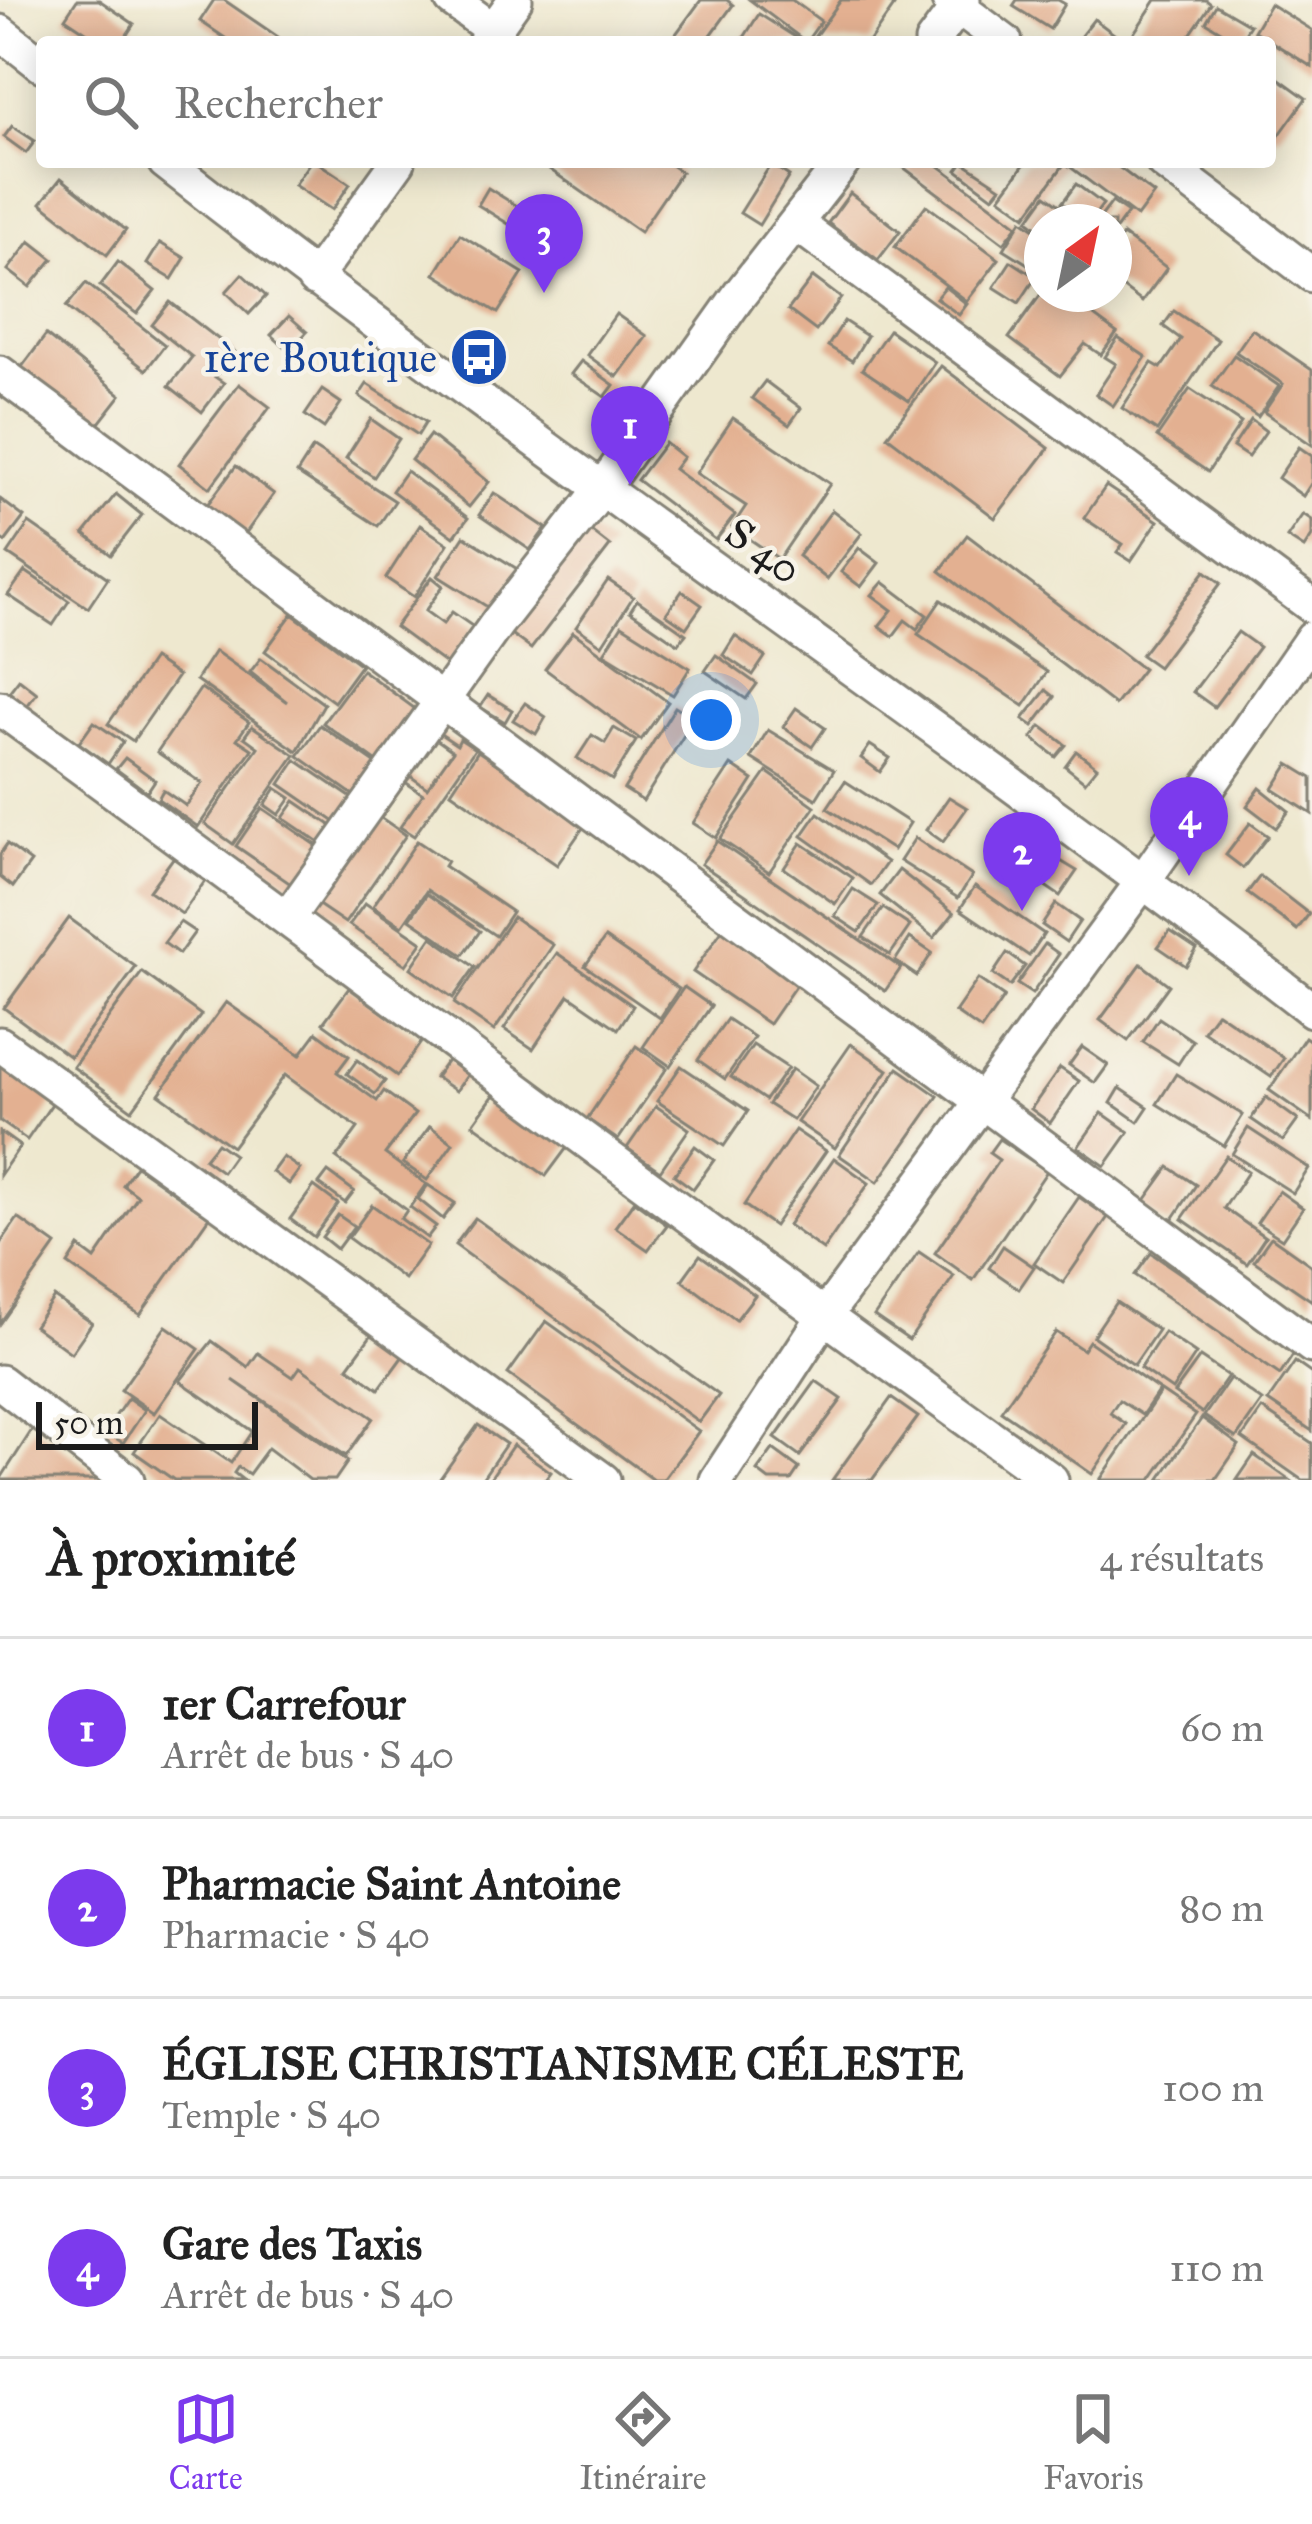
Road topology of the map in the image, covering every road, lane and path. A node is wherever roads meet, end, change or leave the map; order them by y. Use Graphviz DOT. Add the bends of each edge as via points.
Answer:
graph roads {
  1 [pos="452,0"];
  2 [pos="515,0"];
  3 [pos="957,2"];
  4 [pos="0,32"];
  5 [pos="489,36"];
  6 [pos="936,36"];
  7 [pos="998,36"];
  8 [pos="36,60"];
  9 [pos="174,168"];
  10 [pos="394,168"];
  11 [pos="839,168"];
  12 [pos="1170,168"];
  13 [pos="797,224"];
  14 [pos="1312,275"];
  15 [pos="314,279"];
  16 [pos="0,373"];
  17 [pos="601,490"];
  18 [pos="1312,605"];
  19 [pos="1312,638"];
  20 [pos="442,704"];
  21 [pos="0,708"];
  22 [pos="1144,880"];
  23 [pos="288,917"];
  24 [pos="1312,1010"];
  25 [pos="0,1044"];
  26 [pos="982,1104"];
  27 [pos="824,1318"];
  28 [pos="1312,1346"];
  29 [pos="0,1382"];
  30 [pos="127,1480"];
  31 [pos="603,1480"];
  32 [pos="717,1480"];
  33 [pos="1051,1480"];
  1 -- 5 [label="street"];
  2 -- 5 [label="street"];
  3 -- 6 [label="street"];
  3 -- 7 [label="street"];
  4 -- 8 [label="street"];
  9 -- 15 [label="street, S 40"];
  10 -- 15 [label="street"];
  11 -- 13 [label="street"];
  12 -- 14 [label="street"];
  13 -- 17 [label="street"];
  13 -- 18 [label="street"];
  15 -- 17 [label="street, S 40"];
  16 -- 20 [label="street"];
  17 -- 20 [label="street"];
  17 -- 22 [label="street, S 40"];
  19 -- 22 [label="street"];
  20 -- 23 [label="street"];
  20 -- 26 [label="street"];
  21 -- 23 [label="street"];
  22 -- 24 [label="street, S 40"];
  22 -- 26 [label="street"];
  23 -- 27 [label="street"];
  25 -- 31 [label="street"];
  26 -- 27 [label="street"];
  26 -- 28 [label="street"];
  27 -- 32 [label="street"];
  27 -- 33 [label="street"];
  29 -- 30 [label="street"];
}
